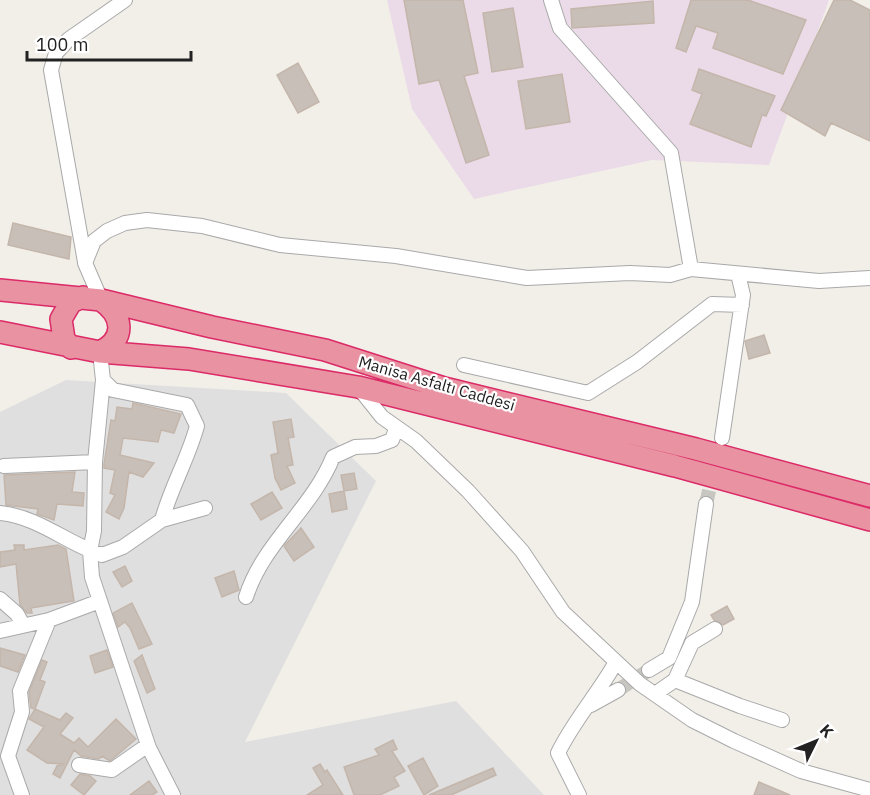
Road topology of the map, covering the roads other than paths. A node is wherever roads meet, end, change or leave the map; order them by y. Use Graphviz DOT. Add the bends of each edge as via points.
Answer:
graph roads {
  1 [pos="125,0"];
  2 [pos="551,0"];
  3 [pos="86,263"];
  4 [pos="691,269"];
  5 [pos="738,274"];
  6 [pos="870,278"];
  7 [pos="0,290"];
  8 [pos="92,298"];
  9 [pos="742,305"];
  10 [pos="0,332"];
  11 [pos="71,348"];
  12 [pos="100,352"];
  13 [pos="464,365"];
  14 [pos="103,380"];
  15 [pos="358,387"];
  16 [pos="396,429"];
  17 [pos="722,438"];
  18 [pos="95,462"];
  19 [pos="4,466"];
  20 [pos="870,496"];
  21 [pos="706,504"];
  22 [pos="205,508"];
  23 [pos="0,513"];
  24 [pos="162,520"];
  25 [pos="870,520"];
  26 [pos="90,551"];
  27 [pos="246,597"];
  28 [pos="0,599"];
  29 [pos="103,608"];
  30 [pos="49,620"];
  31 [pos="23,626"];
  32 [pos="715,629"];
  33 [pos="0,631"];
  34 [pos="616,662"];
  35 [pos="649,670"];
  36 [pos="675,680"];
  37 [pos="618,690"];
  38 [pos="655,694"];
  39 [pos="588,707"];
  40 [pos="783,720"];
  41 [pos="148,745"];
  42 [pos="79,765"];
  43 [pos="849,790"];
  44 [pos="870,790"];
  45 [pos="22,795"];
  46 [pos="173,795"];
  47 [pos="579,795"];
  1 -- 3 [label="street" via="69,39 56,53 51,70"];
  2 -- 4 [label="street" via="560,28 671,153"];
  3 -- 4 [label="street" via="93,241 107,231 147,220 202,226 280,245 396,256 527,278 670,275"];
  3 -- 8 [label="street"];
  4 -- 5 [label="street"];
  5 -- 6 [label="street" via="819,281"];
  5 -- 9 [label="street"];
  7 -- 8 [label="highway, Manisa Asfaltı Caddesi"];
  8 -- 11 [label="highway" via="71,302 61,319 64,339"];
  8 -- 12 [label="highway" via="114,308 119,326 113,343"];
  8 -- 20 [label="highway, Manisa Asfaltı Caddesi" via="325,350 444,388"];
  9 -- 13 [label="street" via="712,304 637,362 588,393"];
  9 -- 17 [label="street"];
  10 -- 11 [label="highway, Manisa Asfaltı Caddesi"];
  11 -- 12 [label="highway, Manisa Asfaltı Caddesi"];
  12 -- 14 [label="street"];
  12 -- 15 [label="highway, Manisa Asfaltı Caddesi" via="189,359"];
  14 -- 18 [label="street"];
  14 -- 24 [label="street" via="113,390 187,405 197,426"];
  15 -- 16 [label="street"];
  15 -- 25 [label="highway, Manisa Asfaltı Caddesi" via="675,466"];
  16 -- 27 [label="street" via="392,440 355,447 333,457 324,479 252,576"];
  16 -- 34 [label="street" via="416,441 468,491 522,551 563,612"];
  18 -- 19 [label="street"];
  18 -- 26 [label="street"];
  21 -- 35 [label="street" via="692,602 669,658"];
  22 -- 24 [label="street"];
  23 -- 26 [label="street" via="46,526"];
  24 -- 26 [label="street" via="123,547 102,555"];
  26 -- 29 [label="street" via="92,577"];
  28 -- 31 [label="street" via="17,614"];
  29 -- 30 [label="street"];
  29 -- 41 [label="street"];
  30 -- 31 [label="street"];
  30 -- 45 [label="street" via="20,691 22,712 8,756"];
  31 -- 33 [label="street"];
  32 -- 36 [label="street" via="692,643"];
  34 -- 38 [label="street"];
  34 -- 39 [label="street"];
  36 -- 38 [label="street"];
  36 -- 40 [label="street"];
  37 -- 39 [label="street"];
  38 -- 43 [label="street" via="692,720 734,741"];
  39 -- 47 [label="street" via="558,753"];
  41 -- 42 [label="street" via="112,770"];
  41 -- 46 [label="street"];
  43 -- 44 [label="street"];
}
